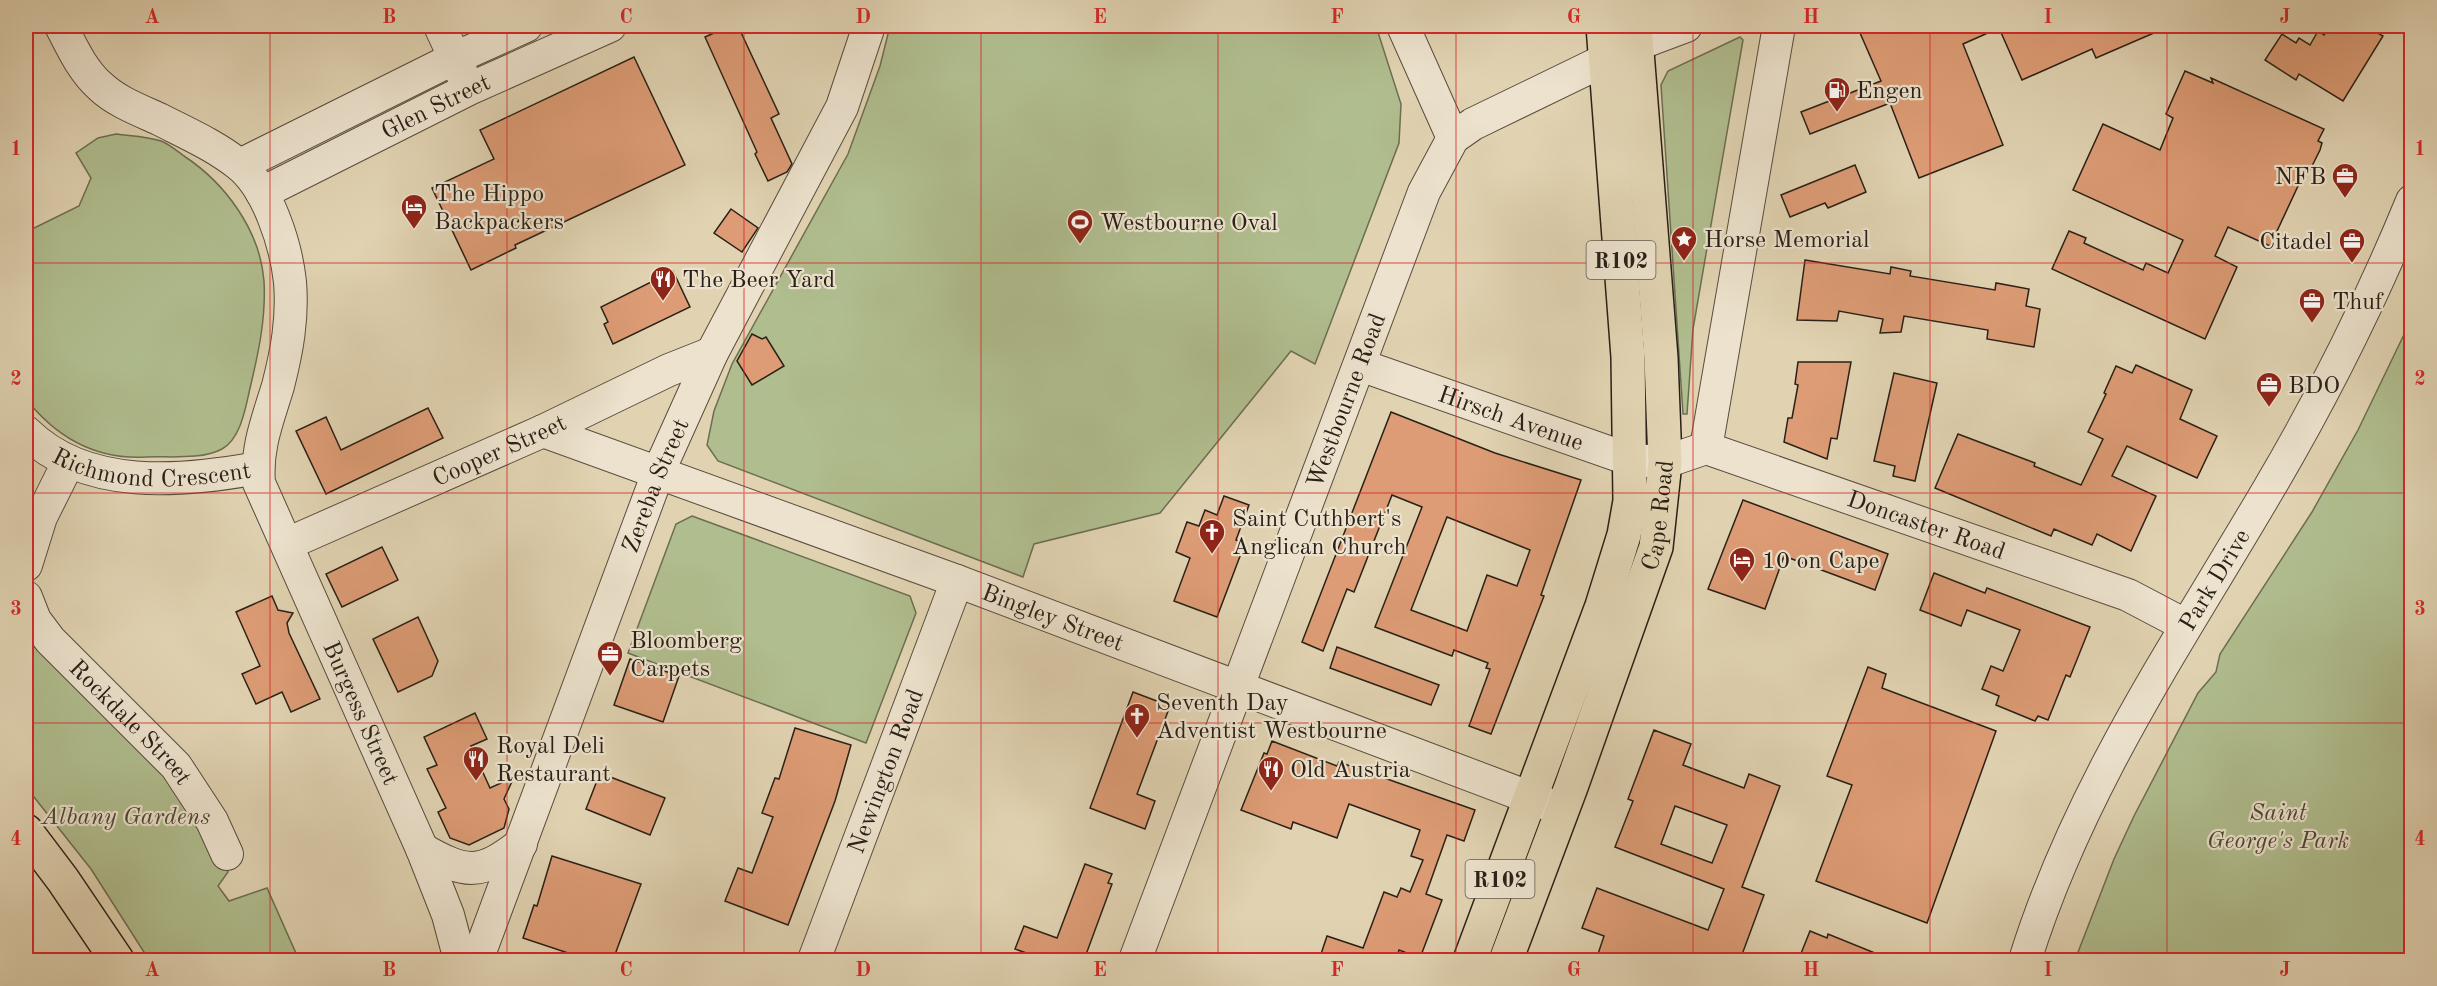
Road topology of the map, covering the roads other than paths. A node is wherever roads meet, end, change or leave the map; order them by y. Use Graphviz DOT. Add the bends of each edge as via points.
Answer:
graph roads {
  1 [pos="61,26"];
  2 [pos="440,26"];
  3 [pos="526,26"];
  4 [pos="610,26"];
  5 [pos="868,26"];
  6 [pos="1403,26"];
  7 [pos="1603,26"];
  8 [pos="1686,26"];
  9 [pos="1779,26"];
  10 [pos="1637,35"];
  11 [pos="455,58"];
  12 [pos="1605,60"];
  13 [pos="469,89"];
  14 [pos="1453,138"];
  15 [pos="240,165"];
  16 [pos="262,193"];
  17 [pos="2412,201"];
  18 [pos="712,352"];
  19 [pos="1360,365"];
  20 [pos="543,431"];
  21 [pos="26,432"];
  22 [pos="1706,448"];
  23 [pos="1631,460"];
  24 [pos="1665,462"];
  25 [pos="68,463"];
  26 [pos="258,468"];
  27 [pos="658,473"];
  28 [pos="287,544"];
  29 [pos="26,565"];
  30 [pos="957,580"];
  31 [pos="26,597"];
  32 [pos="2185,625"];
  33 [pos="1238,686"];
  34 [pos="1531,798"];
  35 [pos="1562,810"];
  36 [pos="26,831"];
  37 [pos="521,844"];
  38 [pos="423,849"];
  39 [pos="227,854"];
  40 [pos="117,960"];
  41 [pos="460,960"];
  42 [pos="477,960"];
  43 [pos="814,960"];
  44 [pos="1135,960"];
  45 [pos="1470,960"];
  46 [pos="1506,960"];
  47 [pos="2025,960"];
  1 -- 15 [label="street, Richmond Crescent" via="82,66 100,87 122,102 209,144"];
  2 -- 11 [label="street"];
  3 -- 11 [label="street, Glen Street"];
  4 -- 13 [label="street, Glen Street"];
  5 -- 18 [label="street, Zereba Street" via="842,107"];
  6 -- 14 [label="street"];
  7 -- 12 [label="main road, R102"];
  8 -- 10 [label="street, Westbourne Road"];
  9 -- 22 [label="street"];
  10 -- 12 [label="street, Westbourne Road"];
  10 -- 24 [label="main road, Cape Road / R102"];
  11 -- 13 [label="street"];
  11 -- 15 [label="street, Glen Street"];
  12 -- 14 [label="street, Westbourne Road" via="1486,116"];
  12 -- 23 [label="main road, Cape Road / R102" via="1628,357"];
  13 -- 16 [label="street, Glen Street"];
  14 -- 19 [label="street, Westbourne Road" via="1425,192"];
  15 -- 16 [label="street, Richmond Crescent"];
  16 -- 26 [label="street, Richmond Crescent" via="284,249 291,322 283,365 261,437"];
  17 -- 32 [label="street, Park Drive" via="2325,388 2269,489"];
  18 -- 20 [label="street, Cooper Street"];
  18 -- 27 [label="street, Zereba Street"];
  19 -- 23 [label="street, Hirsch Avenue"];
  19 -- 33 [label="street, Westbourne Road"];
  20 -- 27 [label="street, Bingley Street"];
  20 -- 28 [label="street, Cooper Street"];
  21 -- 25 [label="street, Richmond Crescent"];
  22 -- 24 [label="street"];
  22 -- 32 [label="street, Doncaster Road" via="2118,591"];
  23 -- 24 [label="street, Hirsch Avenue"];
  23 -- 34 [label="main road, Cape Road / R102" via="1624,535"];
  24 -- 35 [label="main road, Cape Road / R102" via="1651,564"];
  25 -- 26 [label="street, Richmond Crescent" via="129,477 197,476"];
  25 -- 29 [label="street" via="41,517"];
  26 -- 28 [label="street, Burgess Street" via="259,483"];
  27 -- 30 [label="street, Bingley Street"];
  27 -- 37 [label="street, Zereba Street"];
  28 -- 38 [label="street, Burgess Street"];
  30 -- 33 [label="street, Bingley Street"];
  30 -- 43 [label="street, Newington Road"];
  31 -- 39 [label="street, Rockdale Street" via="35,620 50,640 176,766 212,821"];
  32 -- 47 [label="street, Park Drive" via="2106,762 2059,867"];
  33 -- 34 [label="street, Bingley Street"];
  33 -- 44 [label="street, Westbourne Road"];
  34 -- 35 [label="street, Bingley Street"];
  34 -- 45 [label="main road, Cape Road / R102"];
  35 -- 46 [label="main road, Cape Road / R102"];
  36 -- 40 [label="main road"];
  37 -- 38 [label="street" via="494,865 481,868 453,865"];
  37 -- 42 [label="street, Zereba Street"];
  38 -- 41 [label="street, Burgess Street"];
}
